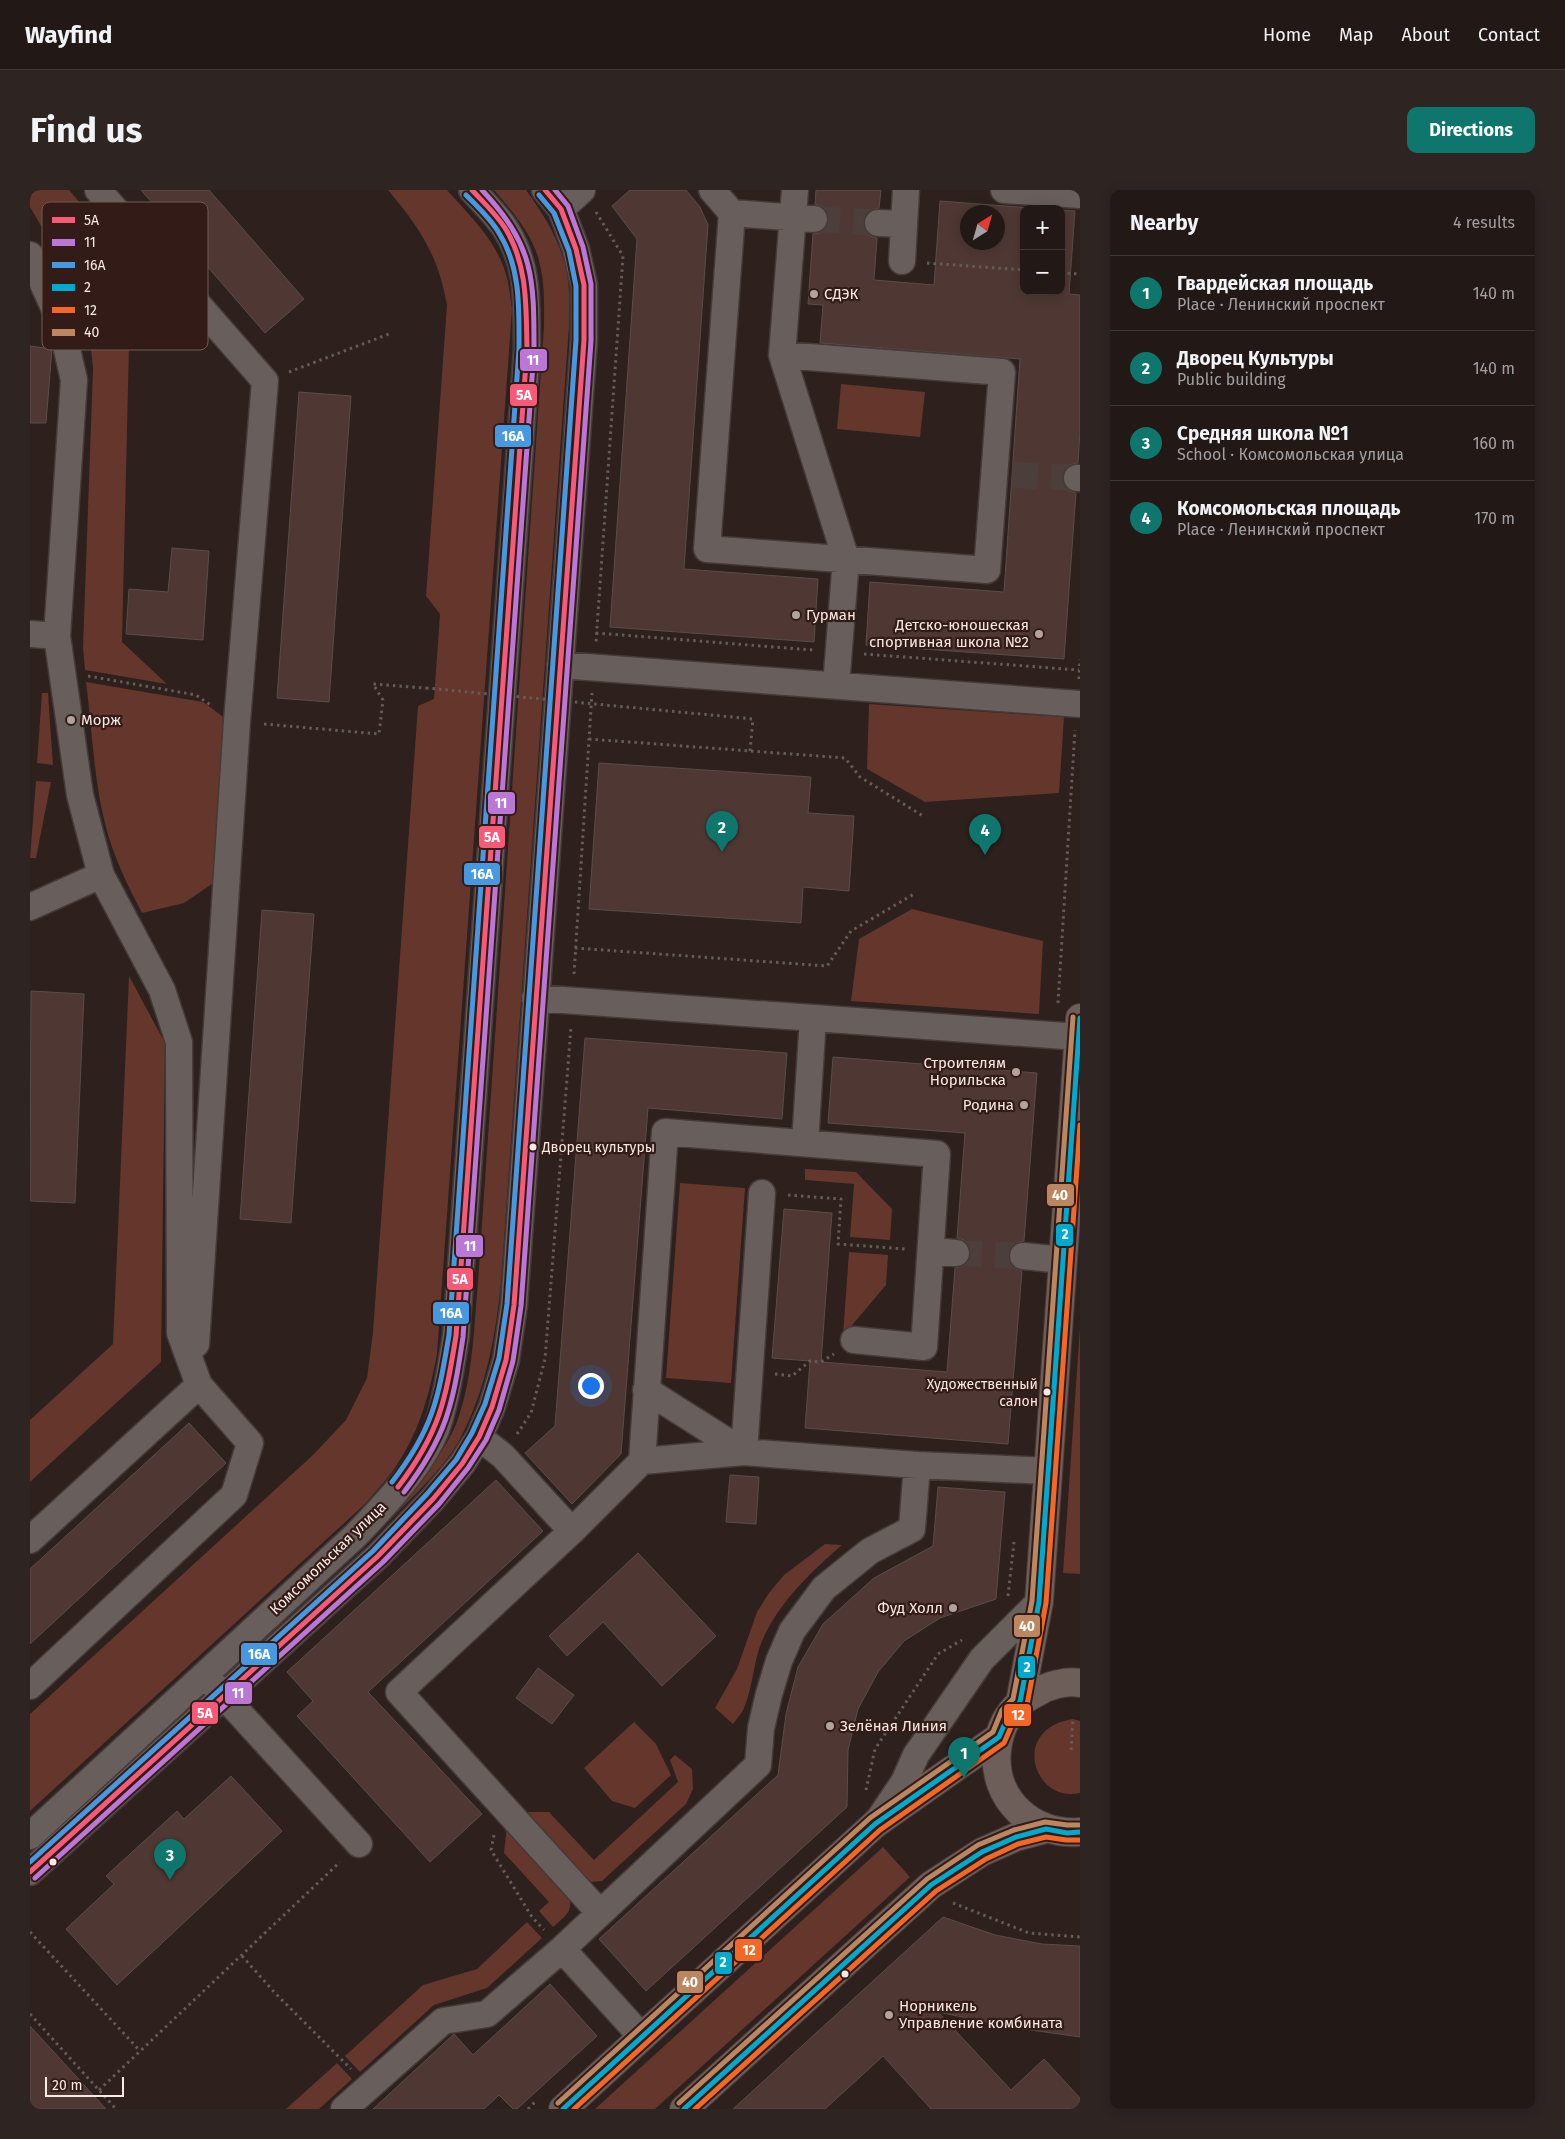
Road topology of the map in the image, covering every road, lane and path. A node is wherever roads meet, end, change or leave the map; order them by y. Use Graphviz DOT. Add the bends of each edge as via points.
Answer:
graph roads {
  1 [pos="98,190"];
  2 [pos="472,190"];
  3 [pos="582,190"];
  4 [pos="712,190"];
  5 [pos="795,190"];
  6 [pos="906,190"];
  7 [pos="1004,190"];
  8 [pos="1080,195"];
  9 [pos="553,199"];
  10 [pos="108,202"];
  11 [pos="732,213"];
  12 [pos="803,218"];
  13 [pos="878,223"];
  14 [pos="904,224"];
  15 [pos="902,261"];
  16 [pos="32,265"];
  17 [pos="1020,270"];
  18 [pos="1065,273"];
  19 [pos="1080,274"];
  20 [pos="42,285"];
  21 [pos="208,316"];
  22 [pos="389,334"];
  23 [pos="67,350"];
  24 [pos="782,355"];
  25 [pos="265,381"];
  26 [pos="846,559"];
  27 [pos="30,634"];
  28 [pos="57,636"];
  29 [pos="560,665"];
  30 [pos="86,676"];
  31 [pos="836,686"];
  32 [pos="196,695"];
  33 [pos="1080,704"];
  34 [pos="236,721"];
  35 [pos="589,739"];
  36 [pos="750,751"];
  37 [pos="923,816"];
  38 [pos="101,875"];
  39 [pos="914,894"];
  40 [pos="30,907"];
  41 [pos="575,948"];
  42 [pos="535,998"];
  43 [pos="813,1018"];
  44 [pos="1080,1031"];
  45 [pos="805,1143"];
  46 [pos="762,1193"];
  47 [pos="888,1248"];
  48 [pos="1023,1256"];
  49 [pos="1063,1260"];
  50 [pos="854,1340"];
  51 [pos="821,1362"];
  52 [pos="750,1372"];
  53 [pos="196,1379"];
  54 [pos="646,1390"];
  55 [pos="478,1437"];
  56 [pos="744,1452"];
  57 [pos="642,1461"];
  58 [pos="917,1465"];
  59 [pos="1048,1472"];
  60 [pos="572,1531"];
  61 [pos="30,1540"];
  62 [pos="1038,1602"];
  63 [pos="969,1635"];
  64 [pos="205,1675"];
  65 [pos="1080,1683"];
  66 [pos="30,1686"];
  67 [pos="223,1696"];
  68 [pos="1020,1702"];
  69 [pos="1073,1719"];
  70 [pos="999,1737"];
  71 [pos="1071,1750"];
  72 [pos="865,1792"];
  73 [pos="501,1806"];
  74 [pos="875,1824"];
  75 [pos="1046,1829"];
  76 [pos="1080,1832"];
  77 [pos="30,1836"];
  78 [pos="359,1844"];
  79 [pos="30,1872"];
  80 [pos="945,1900"];
  81 [pos="600,1913"];
  82 [pos="30,1932"];
  83 [pos="1080,1937"];
  84 [pos="554,1941"];
  85 [pos="242,1956"];
  86 [pos="30,2014"];
  87 [pos="642,2037"];
  88 [pos="140,2051"];
  89 [pos="341,2059"];
  90 [pos="99,2090"];
  91 [pos="691,2107"];
  92 [pos="116,2109"];
  93 [pos="344,2109"];
  94 [pos="563,2109"];
  1 -- 10 [label="street"];
  2 -- 64 [label="street, Комсомольская улица" via="505,228 517,252 525,278 527,349 456,1336 449,1382 436,1428 422,1455 382,1509"];
  3 -- 9 [label="street"];
  4 -- 11 [label="street"];
  5 -- 12 [label="street"];
  6 -- 14 [label="street"];
  7 -- 8 [label="street"];
  9 -- 29 [label="street, Комсомольская улица" via="576,249 584,285 584,340"];
  11 -- 12 [label="street"];
  11 -- 26 [label="street" via="707,549"];
  12 -- 24 [label="street"];
  13 -- 14 [label="street"];
  14 -- 15 [label="street"];
  15 -- 17 [label="path"];
  16 -- 20 [label="street"];
  18 -- 19 [label="path"];
  21 -- 25 [label="street"];
  22 -- 25 [label="path"];
  23 -- 28 [label="street" via="74,380"];
  24 -- 26 [label="street"];
  24 -- 26 [label="street" via="1002,372 1003,475 987,570"];
  25 -- 34 [label="street"];
  26 -- 31 [label="street"];
  27 -- 28 [label="street"];
  28 -- 38 [label="street" via="80,795"];
  29 -- 31 [label="street"];
  29 -- 42 [label="street, Комсомольская улица"];
  30 -- 32 [label="path"];
  31 -- 33 [label="street"];
  34 -- 36 [label="path, bridge" via="379,734 383,700 373,684 753,718"];
  34 -- 53 [label="street"];
  35 -- 36 [label="path"];
  36 -- 37 [label="path" via="845,758 860,777"];
  38 -- 40 [label="street"];
  38 -- 53 [label="street" via="162,990 179,1042 180,1333"];
  39 -- 41 [label="path" via="851,931 827,966"];
  42 -- 43 [label="street"];
  42 -- 55 [label="street, Комсомольская улица" via="514,1304 506,1360 492,1406"];
  43 -- 44 [label="street"];
  43 -- 45 [label="street"];
  44 -- 49 [label="main road"];
  45 -- 50 [label="street" via="937,1154 944,1252 924,1347"];
  45 -- 54 [label="street" via="665,1132"];
  46 -- 47 [label="path" via="841,1199 838,1244"];
  46 -- 52 [label="street"];
  48 -- 49 [label="street"];
  49 -- 59 [label="main road"];
  51 -- 52 [label="path" via="810,1362 792,1376"];
  52 -- 56 [label="street"];
  53 -- 61 [label="street"];
  53 -- 66 [label="street" via="250,1443 234,1495"];
  54 -- 56 [label="street"];
  54 -- 57 [label="street"];
  55 -- 60 [label="street" via="503,1456"];
  55 -- 67 [label="street, Комсомольская улица" via="462,1464 433,1499 378,1556"];
  56 -- 57 [label="street"];
  56 -- 58 [label="street"];
  57 -- 60 [label="street"];
  58 -- 59 [label="street"];
  58 -- 81 [label="street" via="912,1529 870,1551 824,1588 792,1631 779,1661 761,1728 758,1766"];
  59 -- 62 [label="main road"];
  60 -- 73 [label="street" via="399,1692"];
  62 -- 68 [label="main road"];
  62 -- 74 [label="street" via="982,1659 916,1755 904,1782"];
  63 -- 72 [label="path" via="938,1654 932,1662 875,1749"];
  64 -- 67 [label="street"];
  64 -- 77 [label="street, Комсомольская улица"];
  65 -- 68 [label="main road" via="1046,1686"];
  67 -- 78 [label="street"];
  67 -- 79 [label="street, Комсомольская улица"];
  68 -- 70 [label="main road" via="1009,1714"];
  69 -- 71 [label="path"];
  70 -- 74 [label="main road"];
  70 -- 75 [label="main road" via="996,1765 1004,1792 1021,1815"];
  73 -- 81 [label="street"];
  73 -- 84 [label="path" via="491,1850 532,1917"];
  74 -- 87 [label="main road"];
  75 -- 76 [label="main road" via="1066,1834"];
  75 -- 91 [label="main road" via="1016,1837 982,1852 931,1885"];
  78 -- 85 [label="path"];
  80 -- 83 [label="path" via="1029,1933"];
  81 -- 84 [label="street"];
  82 -- 88 [label="path"];
  84 -- 87 [label="street"];
  84 -- 93 [label="street" via="487,2014 443,2021"];
  85 -- 88 [label="path"];
  85 -- 89 [label="path"];
  86 -- 90 [label="path"];
  87 -- 94 [label="main road"];
  88 -- 90 [label="path"];
  90 -- 92 [label="path"];
}
